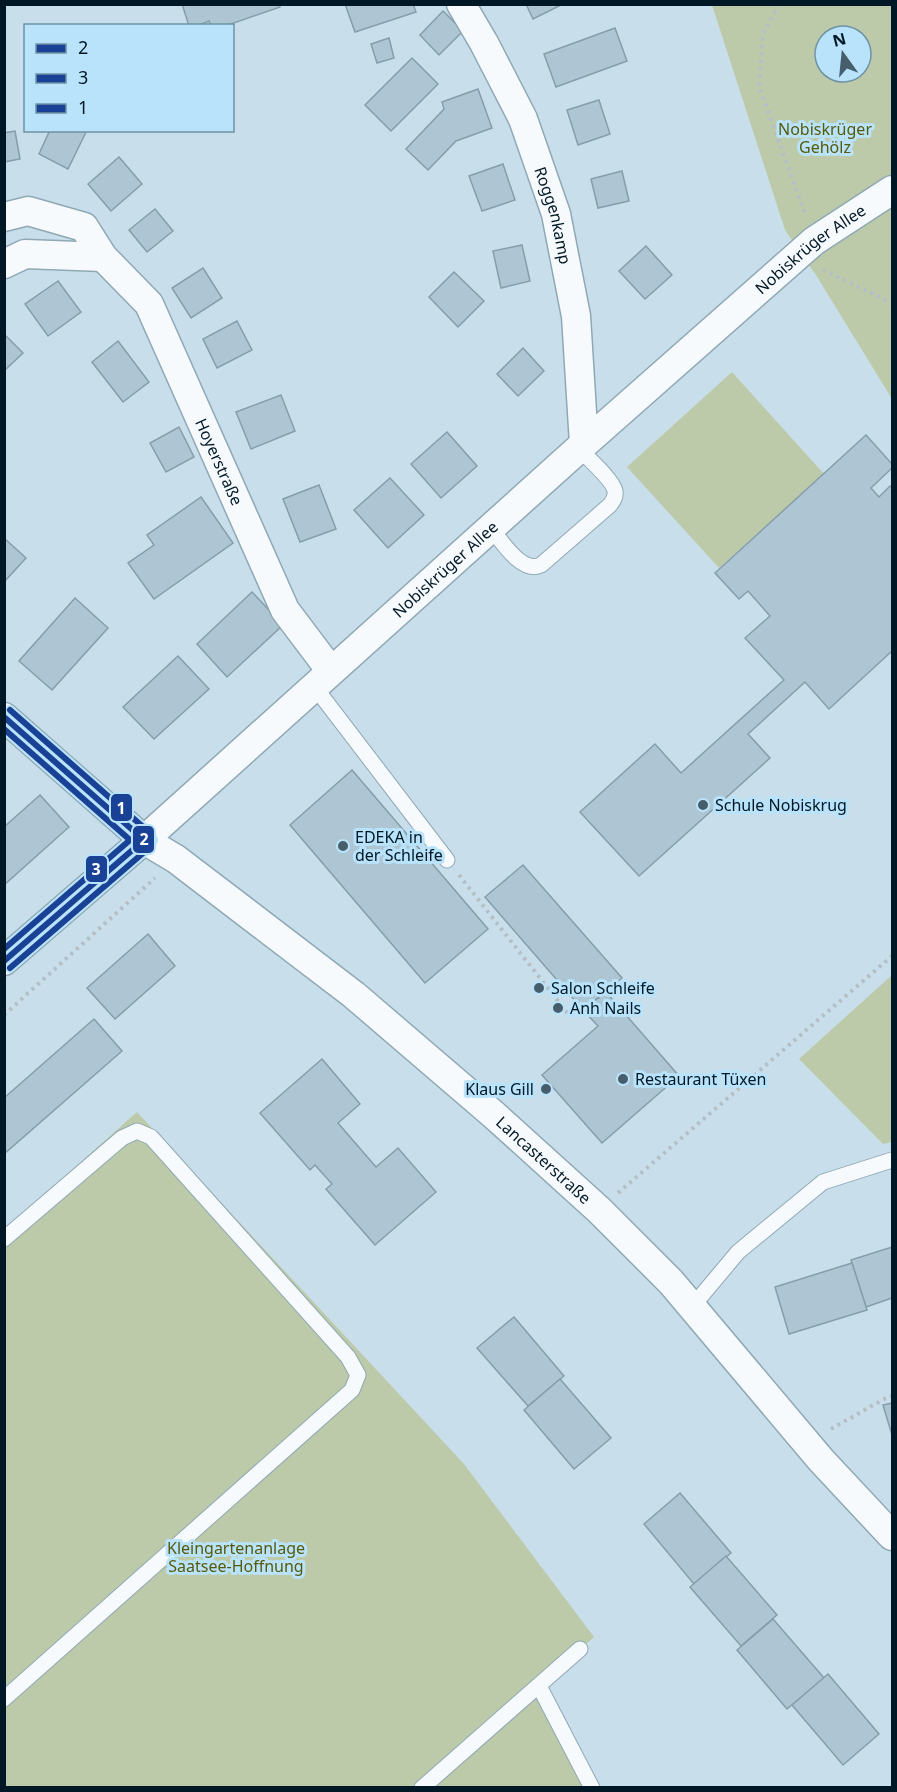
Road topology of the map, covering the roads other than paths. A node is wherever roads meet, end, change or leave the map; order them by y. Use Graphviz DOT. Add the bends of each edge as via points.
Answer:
graph roads {
  1 [pos="461,4"];
  2 [pos="892,190"];
  3 [pos="4,217"];
  4 [pos="103,257"];
  5 [pos="4,264"];
  6 [pos="582,446"];
  7 [pos="491,528"];
  8 [pos="323,678"];
  9 [pos="4,717"];
  10 [pos="144,840"];
  11 [pos="447,860"];
  12 [pos="4,961"];
  13 [pos="892,1160"];
  14 [pos="4,1239"];
  15 [pos="692,1307"];
  16 [pos="892,1536"];
  17 [pos="580,1649"];
  18 [pos="539,1686"];
  19 [pos="4,1699"];
  20 [pos="423,1788"];
  21 [pos="592,1788"];
  1 -- 6 [label="street, Roggenkamp" via="523,119 556,214 576,316"];
  2 -- 6 [label="street, Nobiskrüger Allee" via="805,249"];
  3 -- 4 [label="street, Hoyerstraße" via="28,211 84,227"];
  4 -- 5 [label="street" via="25,254"];
  4 -- 8 [label="street, Hoyerstraße" via="149,304 285,610"];
  6 -- 7 [label="street, Nobiskrüger Allee"];
  6 -- 7 [label="lane" via="612,485 615,495 609,505 535,568 517,559"];
  7 -- 8 [label="street, Nobiskrüger Allee"];
  8 -- 10 [label="street, Nobiskrüger Allee"];
  8 -- 11 [label="lane"];
  9 -- 10 [label="street, Lancasterstraße"];
  10 -- 12 [label="street, Nobiskrüger Allee"];
  10 -- 15 [label="street, Lancasterstraße" via="176,859 354,995 599,1210"];
  13 -- 15 [label="lane" via="823,1182 738,1252"];
  14 -- 19 [label="lane" via="122,1138 137,1131 151,1137 348,1357 358,1375 352,1390"];
  15 -- 16 [label="street, Lancasterstraße"];
  17 -- 18 [label="lane"];
  18 -- 20 [label="lane"];
  18 -- 21 [label="lane"];
}
